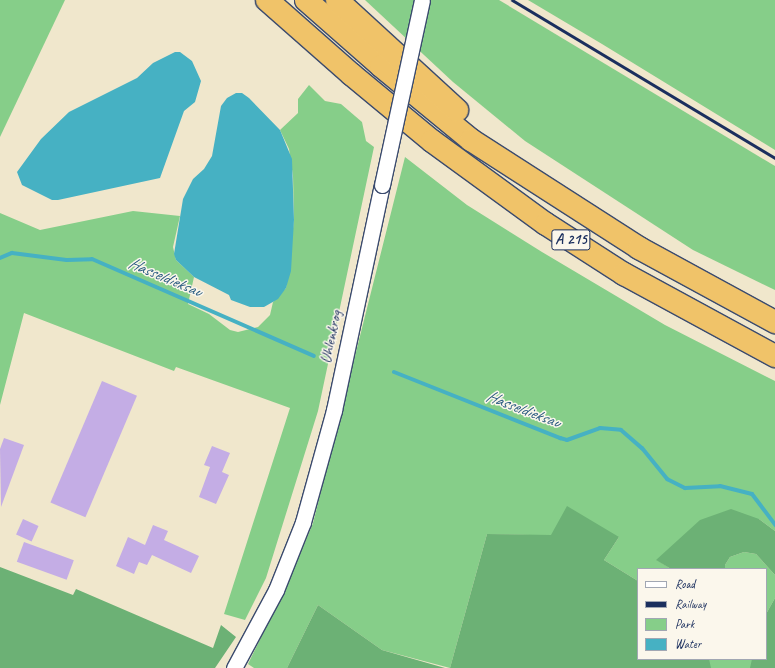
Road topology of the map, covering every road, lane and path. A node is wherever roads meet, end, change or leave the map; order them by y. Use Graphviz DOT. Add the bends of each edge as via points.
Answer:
graph roads {
  1 [pos="267,0"];
  2 [pos="306,0"];
  3 [pos="337,0"];
  4 [pos="422,0"];
  5 [pos="531,178"];
  6 [pos="775,322"];
  7 [pos="775,356"];
  8 [pos="234,668"];
  1 -- 7 [label="highway, A 215" via="432,141 546,224 631,278"];
  2 -- 5 [label="highway, A 215" via="471,140"];
  3 -- 5 [label="highway"];
  4 -- 8 [label="street, Uhlenkrog, bridge" via="334,410 303,522 276,590"];
  5 -- 6 [label="highway, A 215" via="639,248"];
}
